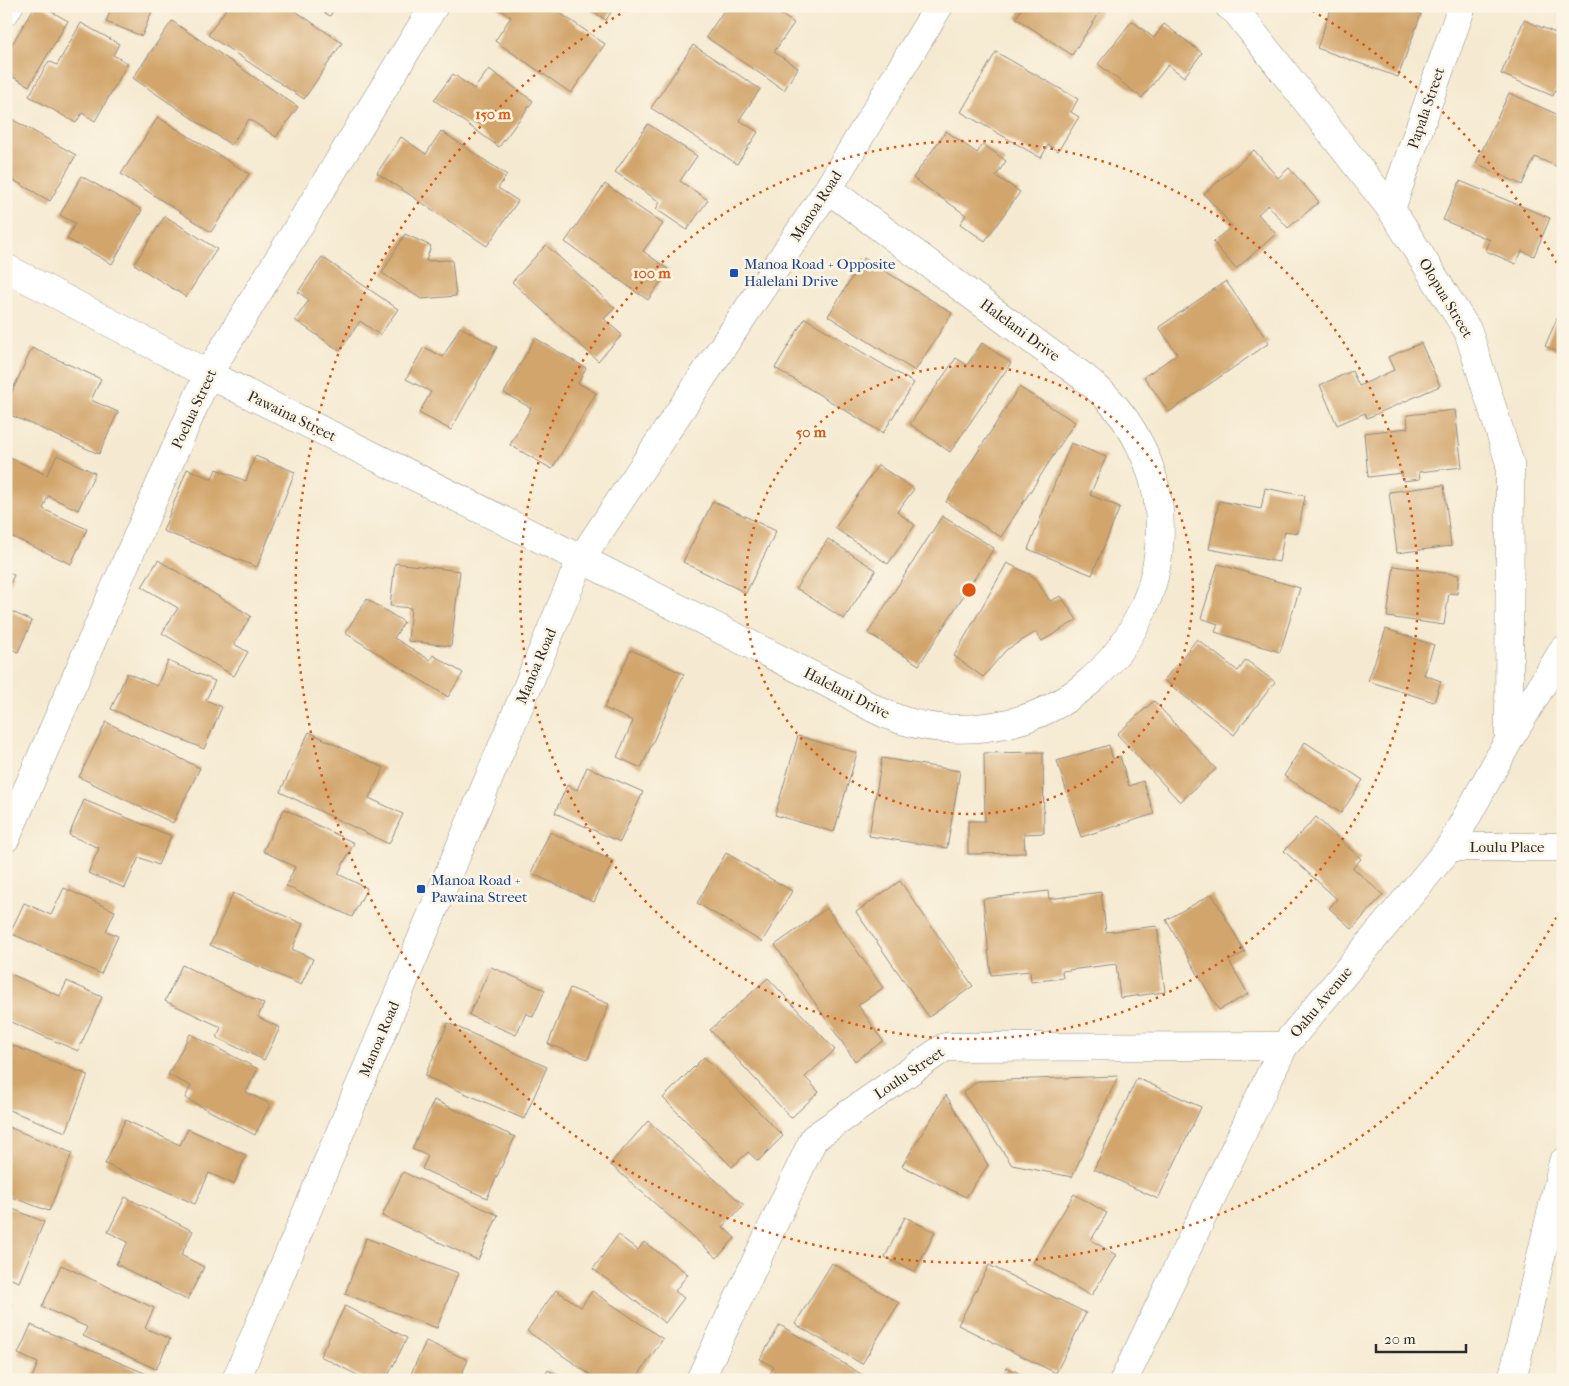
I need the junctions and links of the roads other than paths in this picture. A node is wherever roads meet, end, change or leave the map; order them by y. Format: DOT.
graph roads {
  1 [pos="9,6"];
  2 [pos="434,6"];
  3 [pos="939,6"];
  4 [pos="1229,6"];
  5 [pos="1462,6"];
  6 [pos="6,11"];
  7 [pos="828,189"];
  8 [pos="1391,209"];
  9 [pos="6,268"];
  10 [pos="208,374"];
  11 [pos="581,559"];
  12 [pos="1563,650"];
  13 [pos="1509,740"];
  14 [pos="6,838"];
  15 [pos="1450,847"];
  16 [pos="1563,847"];
  17 [pos="1284,1046"];
  18 [pos="1563,1162"];
  19 [pos="236,1380"];
  20 [pos="700,1380"];
  21 [pos="1124,1380"];
  22 [pos="1512,1380"];
  1 -- 6 [label="street"];
  2 -- 10 [label="street, Poelua Street"];
  3 -- 7 [label="street, Manoa Road"];
  4 -- 8 [label="street, Olopua Street"];
  5 -- 8 [label="street, Papala Street"];
  7 -- 11 [label="street, Manoa Road"];
  7 -- 11 [label="street, Halelani Drive"];
  8 -- 13 [label="street, Olopua Street"];
  9 -- 10 [label="street, Pawaina Street"];
  10 -- 11 [label="street, Pawaina Street"];
  10 -- 14 [label="street, Poelua Street"];
  11 -- 19 [label="street, Manoa Road"];
  12 -- 13 [label="street, Oahu Avenue"];
  13 -- 15 [label="street, Oahu Avenue"];
  15 -- 16 [label="street, Loulu Place"];
  15 -- 17 [label="street, Oahu Avenue"];
  17 -- 20 [label="street, Loulu Street"];
  17 -- 21 [label="street, Oahu Avenue"];
  18 -- 22 [label="street"];
}
